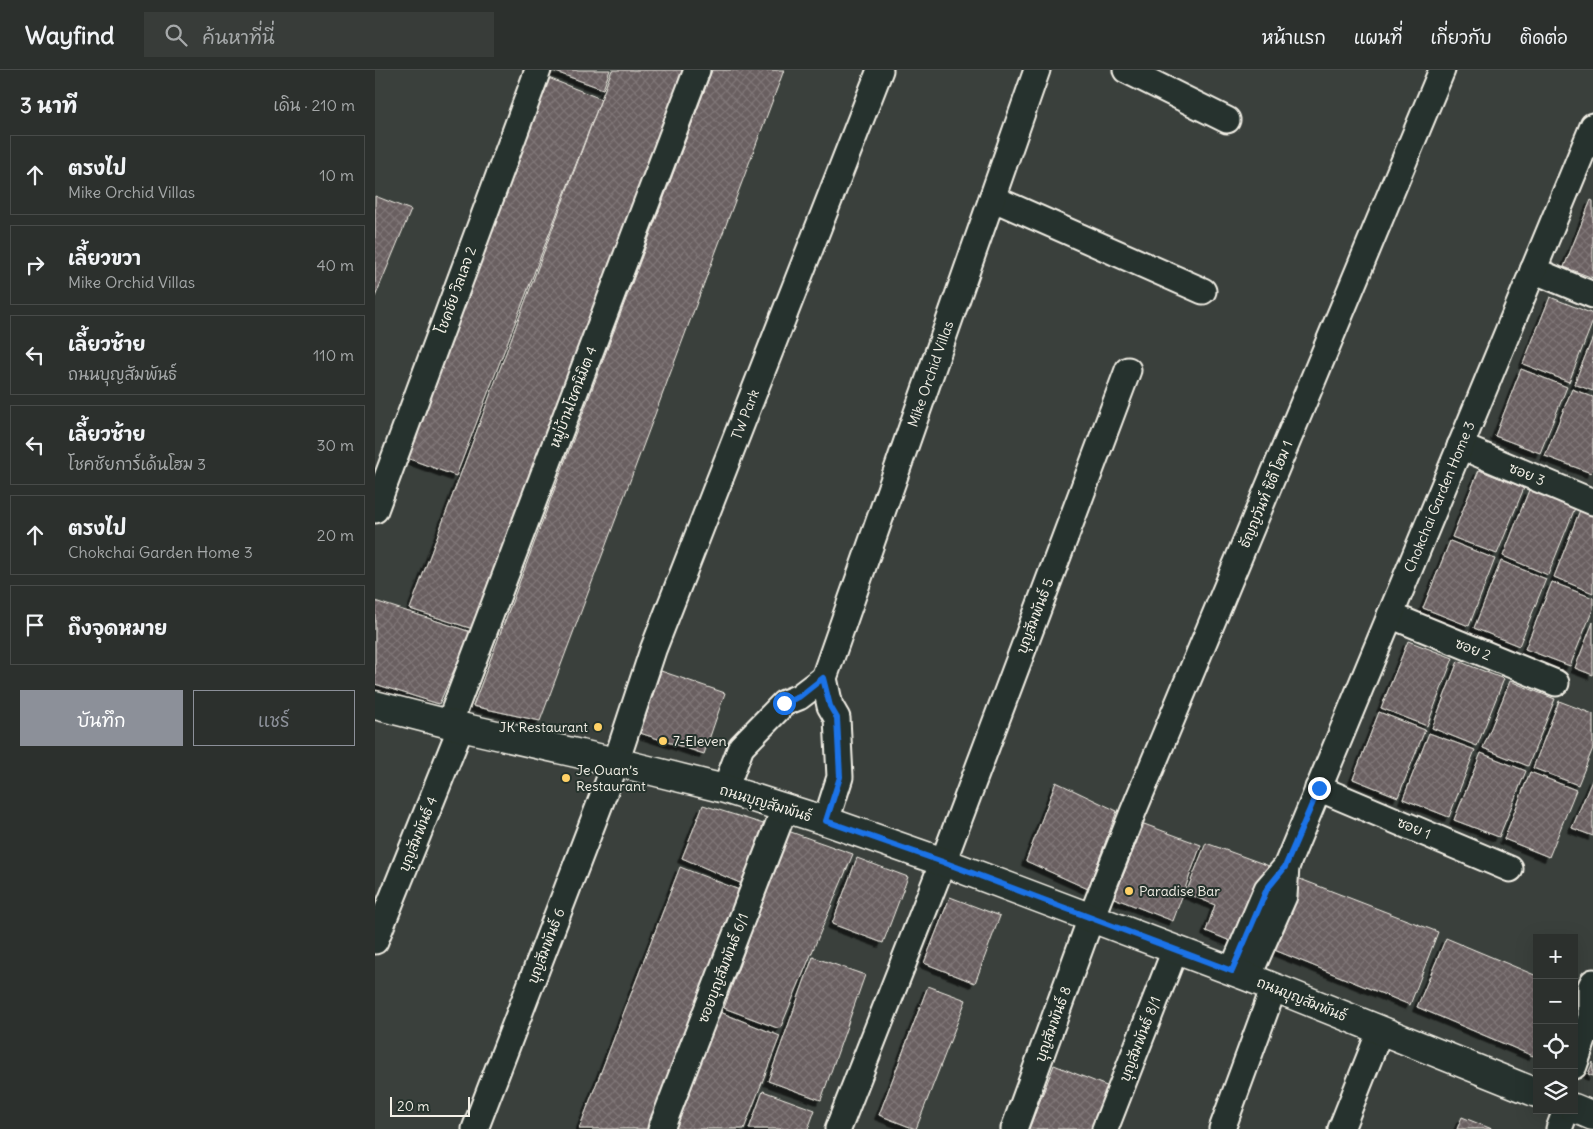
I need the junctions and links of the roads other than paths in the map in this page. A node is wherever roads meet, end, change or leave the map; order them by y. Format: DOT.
graph roads {
  1 [pos="538,70"];
  2 [pos="697,70"];
  3 [pos="880,70"];
  4 [pos="1037,70"];
  5 [pos="1126,70"];
  6 [pos="1442,70"];
  7 [pos="1227,120"];
  8 [pos="1593,126"];
  9 [pos="992,198"];
  10 [pos="1533,270"];
  11 [pos="1203,291"];
  12 [pos="1593,295"];
  13 [pos="1128,370"];
  14 [pos="1460,446"];
  15 [pos="1593,502"];
  16 [pos="375,510"];
  17 [pos="1390,615"];
  18 [pos="823,678"];
  19 [pos="1555,683"];
  20 [pos="375,705"];
  21 [pos="455,726"];
  22 [pos="616,762"];
  23 [pos="1319,788"];
  24 [pos="725,789"];
  25 [pos="785,807"];
  26 [pos="826,821"];
  27 [pos="943,862"];
  28 [pos="1510,869"];
  29 [pos="1091,918"];
  30 [pos="375,941"];
  31 [pos="1175,950"];
  32 [pos="1240,974"];
  33 [pos="1274,987"];
  34 [pos="1586,989"];
  35 [pos="1381,1030"];
  36 [pos="1578,1054"];
  37 [pos="1533,1089"];
  38 [pos="1578,1110"];
  39 [pos="1565,1114"];
  40 [pos="1593,1116"];
  41 [pos="475,1129"];
  42 [pos="661,1129"];
  43 [pos="838,1129"];
  44 [pos="1014,1129"];
  45 [pos="1105,1129"];
  46 [pos="1222,1129"];
  47 [pos="1341,1129"];
  48 [pos="1559,1129"];
  1 -- 16 [label="street, โชคชัย วิลเลจ 2"];
  2 -- 21 [label="street, หมู่บ้านโชคนิมิต 4"];
  3 -- 22 [label="street, TW Park"];
  4 -- 9 [label="street, Mike Orchid Villas"];
  5 -- 7 [label="street"];
  6 -- 29 [label="street, ธัญญวันท์ ซิตี โฮม 1"];
  8 -- 10 [label="street, Chokchai Garden Home 3"];
  9 -- 11 [label="street"];
  9 -- 18 [label="street, Mike Orchid Villas"];
  10 -- 12 [label="street"];
  10 -- 14 [label="street, Chokchai Garden Home 3"];
  13 -- 27 [label="street, บุญสัมพันธ์ 5"];
  14 -- 15 [label="street, ซอย 3"];
  14 -- 17 [label="street, Chokchai Garden Home 3"];
  17 -- 19 [label="street, ซอย 2"];
  17 -- 23 [label="street, Chokchai Garden Home 3"];
  18 -- 24 [label="street"];
  18 -- 26 [label="street"];
  20 -- 21 [label="street, ถนนบุญสัมพันธ์"];
  21 -- 22 [label="street, ถนนบุญสัมพันธ์"];
  21 -- 30 [label="street, บุญสัมพันธ์ 4"];
  22 -- 24 [label="street, ถนนบุญสัมพันธ์"];
  22 -- 41 [label="street, บุญสัมพันธ์ 6"];
  23 -- 28 [label="street, ซอย 1"];
  23 -- 32 [label="street, Chokchai Garden Home 3"];
  24 -- 25 [label="street, ถนนบุญสัมพันธ์"];
  25 -- 26 [label="street, ถนนบุญสัมพันธ์"];
  25 -- 42 [label="street, ซอยบุญสัมพันธ์ 6/1"];
  26 -- 27 [label="street, ถนนบุญสัมพันธ์"];
  27 -- 29 [label="street, ถนนบุญสัมพันธ์"];
  27 -- 43 [label="street, บุญสัมพันธ์ 5"];
  29 -- 31 [label="street, ถนนบุญสัมพันธ์"];
  29 -- 44 [label="street, บุญสัมพันธ์ 8"];
  31 -- 32 [label="street, ถนนบุญสัมพันธ์"];
  31 -- 45 [label="street, บุญสัมพันธ์ 8/1"];
  32 -- 33 [label="street, ถนนบุญสัมพันธ์"];
  33 -- 35 [label="street, ถนนบุญสัมพันธ์"];
  33 -- 46 [label="street"];
  34 -- 36 [label="street"];
  35 -- 37 [label="street, ถนนบุญสัมพันธ์"];
  35 -- 47 [label="street"];
  38 -- 40 [label="street"];
  39 -- 48 [label="street"];
}
